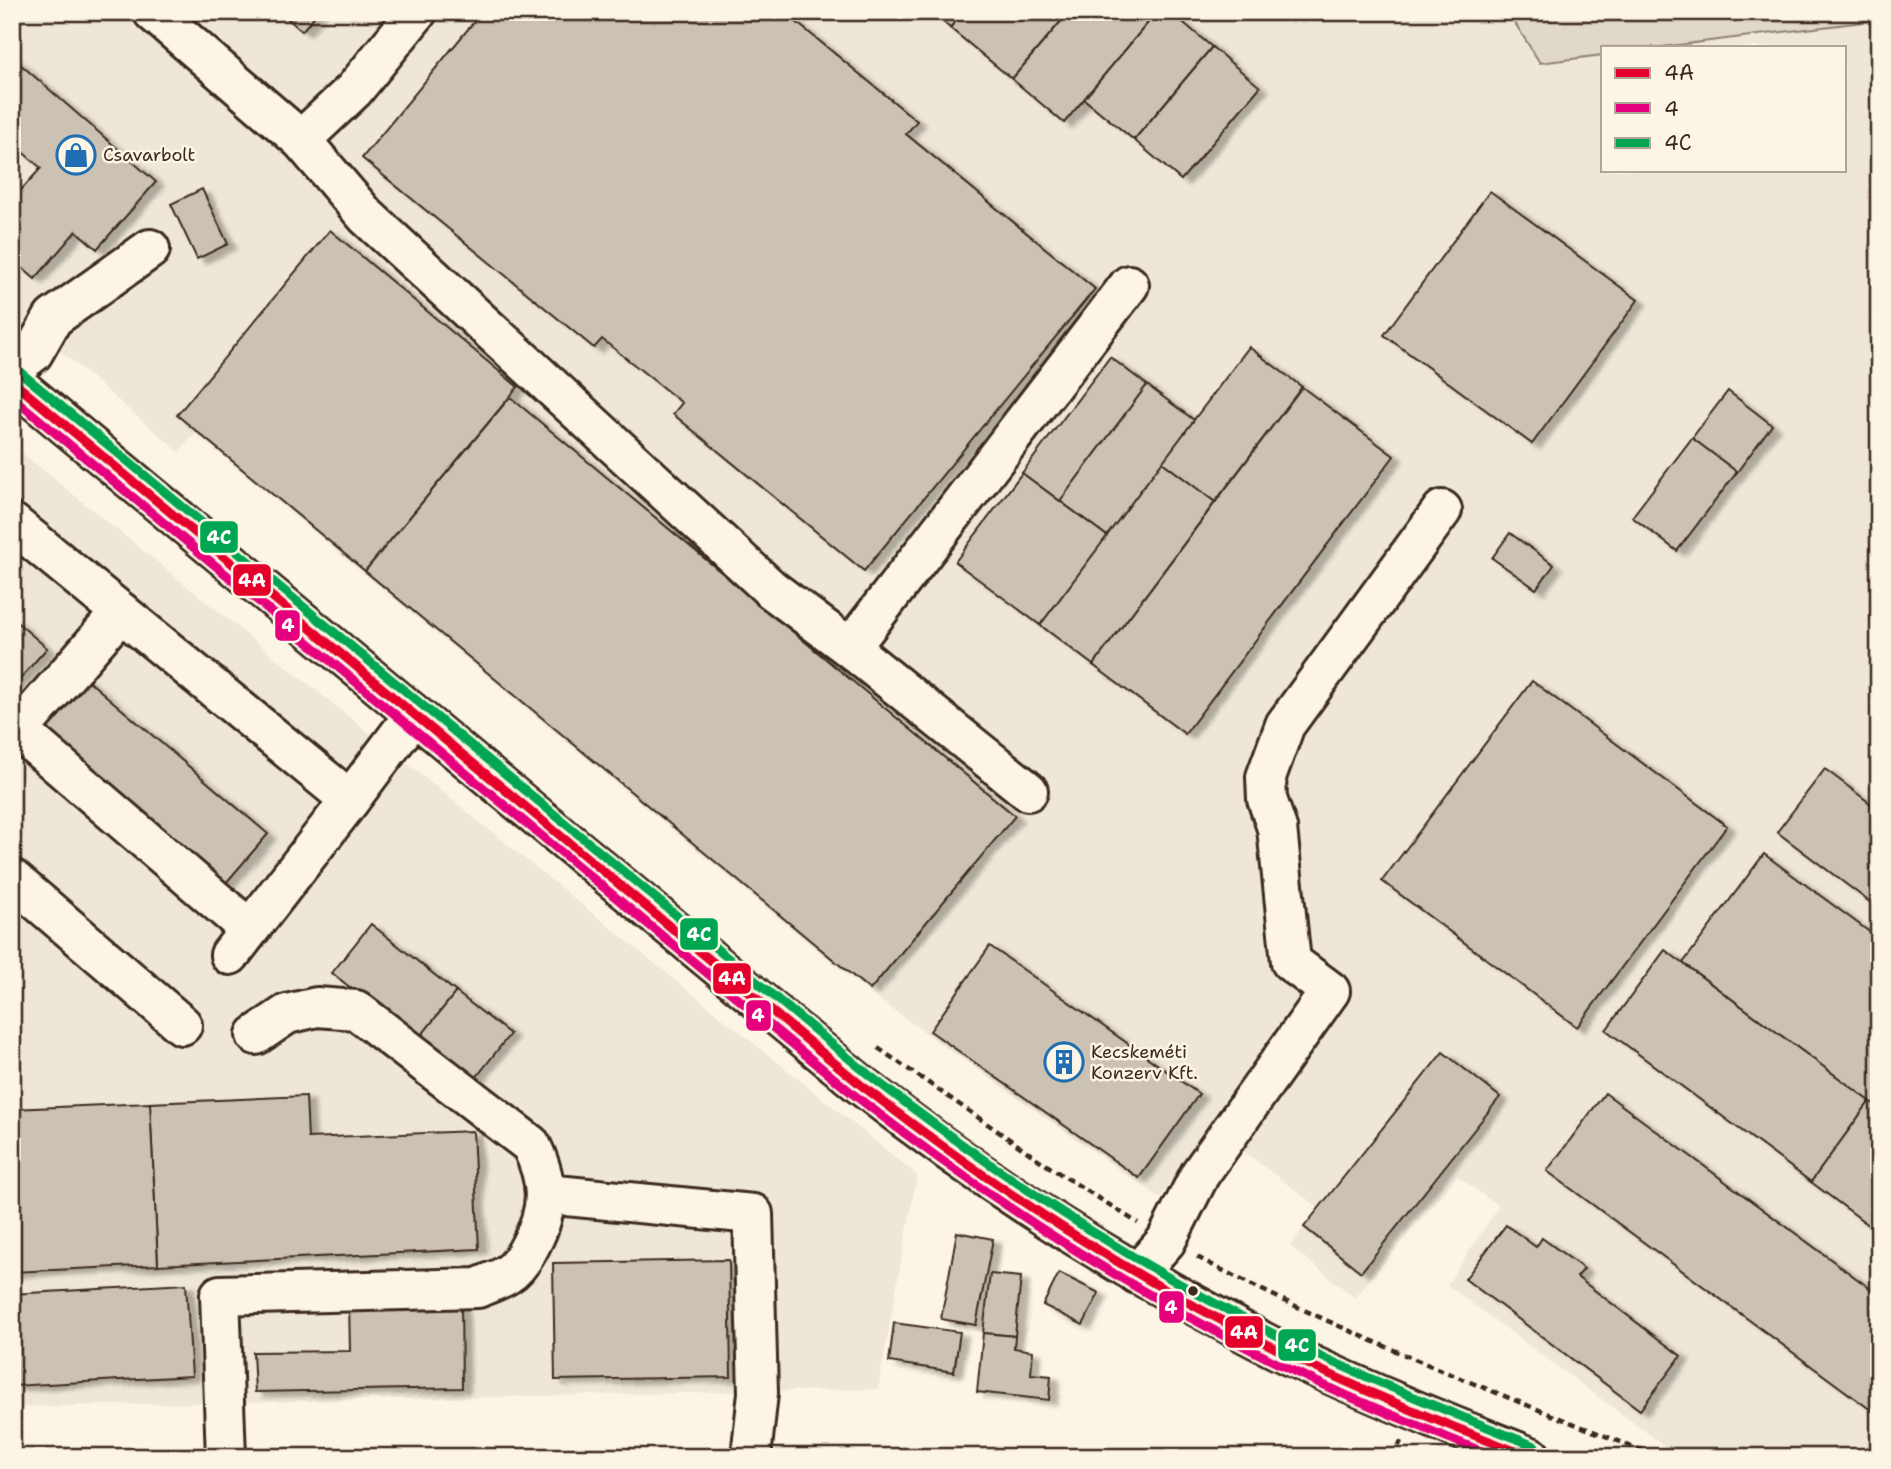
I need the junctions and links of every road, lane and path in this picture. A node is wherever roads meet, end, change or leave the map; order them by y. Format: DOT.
graph roads {
  1 [pos="153,12"];
  2 [pos="416,12"];
  3 [pos="301,140"];
  4 [pos="150,249"];
  5 [pos="1129,285"];
  6 [pos="12,369"];
  7 [pos="12,381"];
  8 [pos="1442,510"];
  9 [pos="12,523"];
  10 [pos="121,612"];
  11 [pos="850,648"];
  12 [pos="414,715"];
  13 [pos="15,735"];
  14 [pos="1028,791"];
  15 [pos="350,800"];
  16 [pos="12,879"];
  17 [pos="182,1025"];
  18 [pos="256,1035"];
  19 [pos="869,1043"];
  20 [pos="546,1194"];
  21 [pos="1166,1241"];
  22 [pos="1137,1275"];
  23 [pos="226,1457"];
  24 [pos="751,1457"];
  25 [pos="1531,1457"];
  26 [pos="1659,1457"];
  1 -- 3 [label="street"];
  2 -- 3 [label="street"];
  3 -- 11 [label="street"];
  4 -- 6 [label="street"];
  5 -- 11 [label="street"];
  7 -- 12 [label="street"];
  8 -- 21 [label="street"];
  9 -- 10 [label="street"];
  10 -- 13 [label="street"];
  10 -- 15 [label="street"];
  11 -- 14 [label="street"];
  12 -- 15 [label="street"];
  12 -- 22 [label="street"];
  13 -- 15 [label="street"];
  16 -- 17 [label="street"];
  18 -- 20 [label="street"];
  19 -- 21 [label="path"];
  20 -- 23 [label="street"];
  20 -- 24 [label="street"];
  21 -- 22 [label="street"];
  21 -- 26 [label="path"];
  22 -- 25 [label="street"];
}
